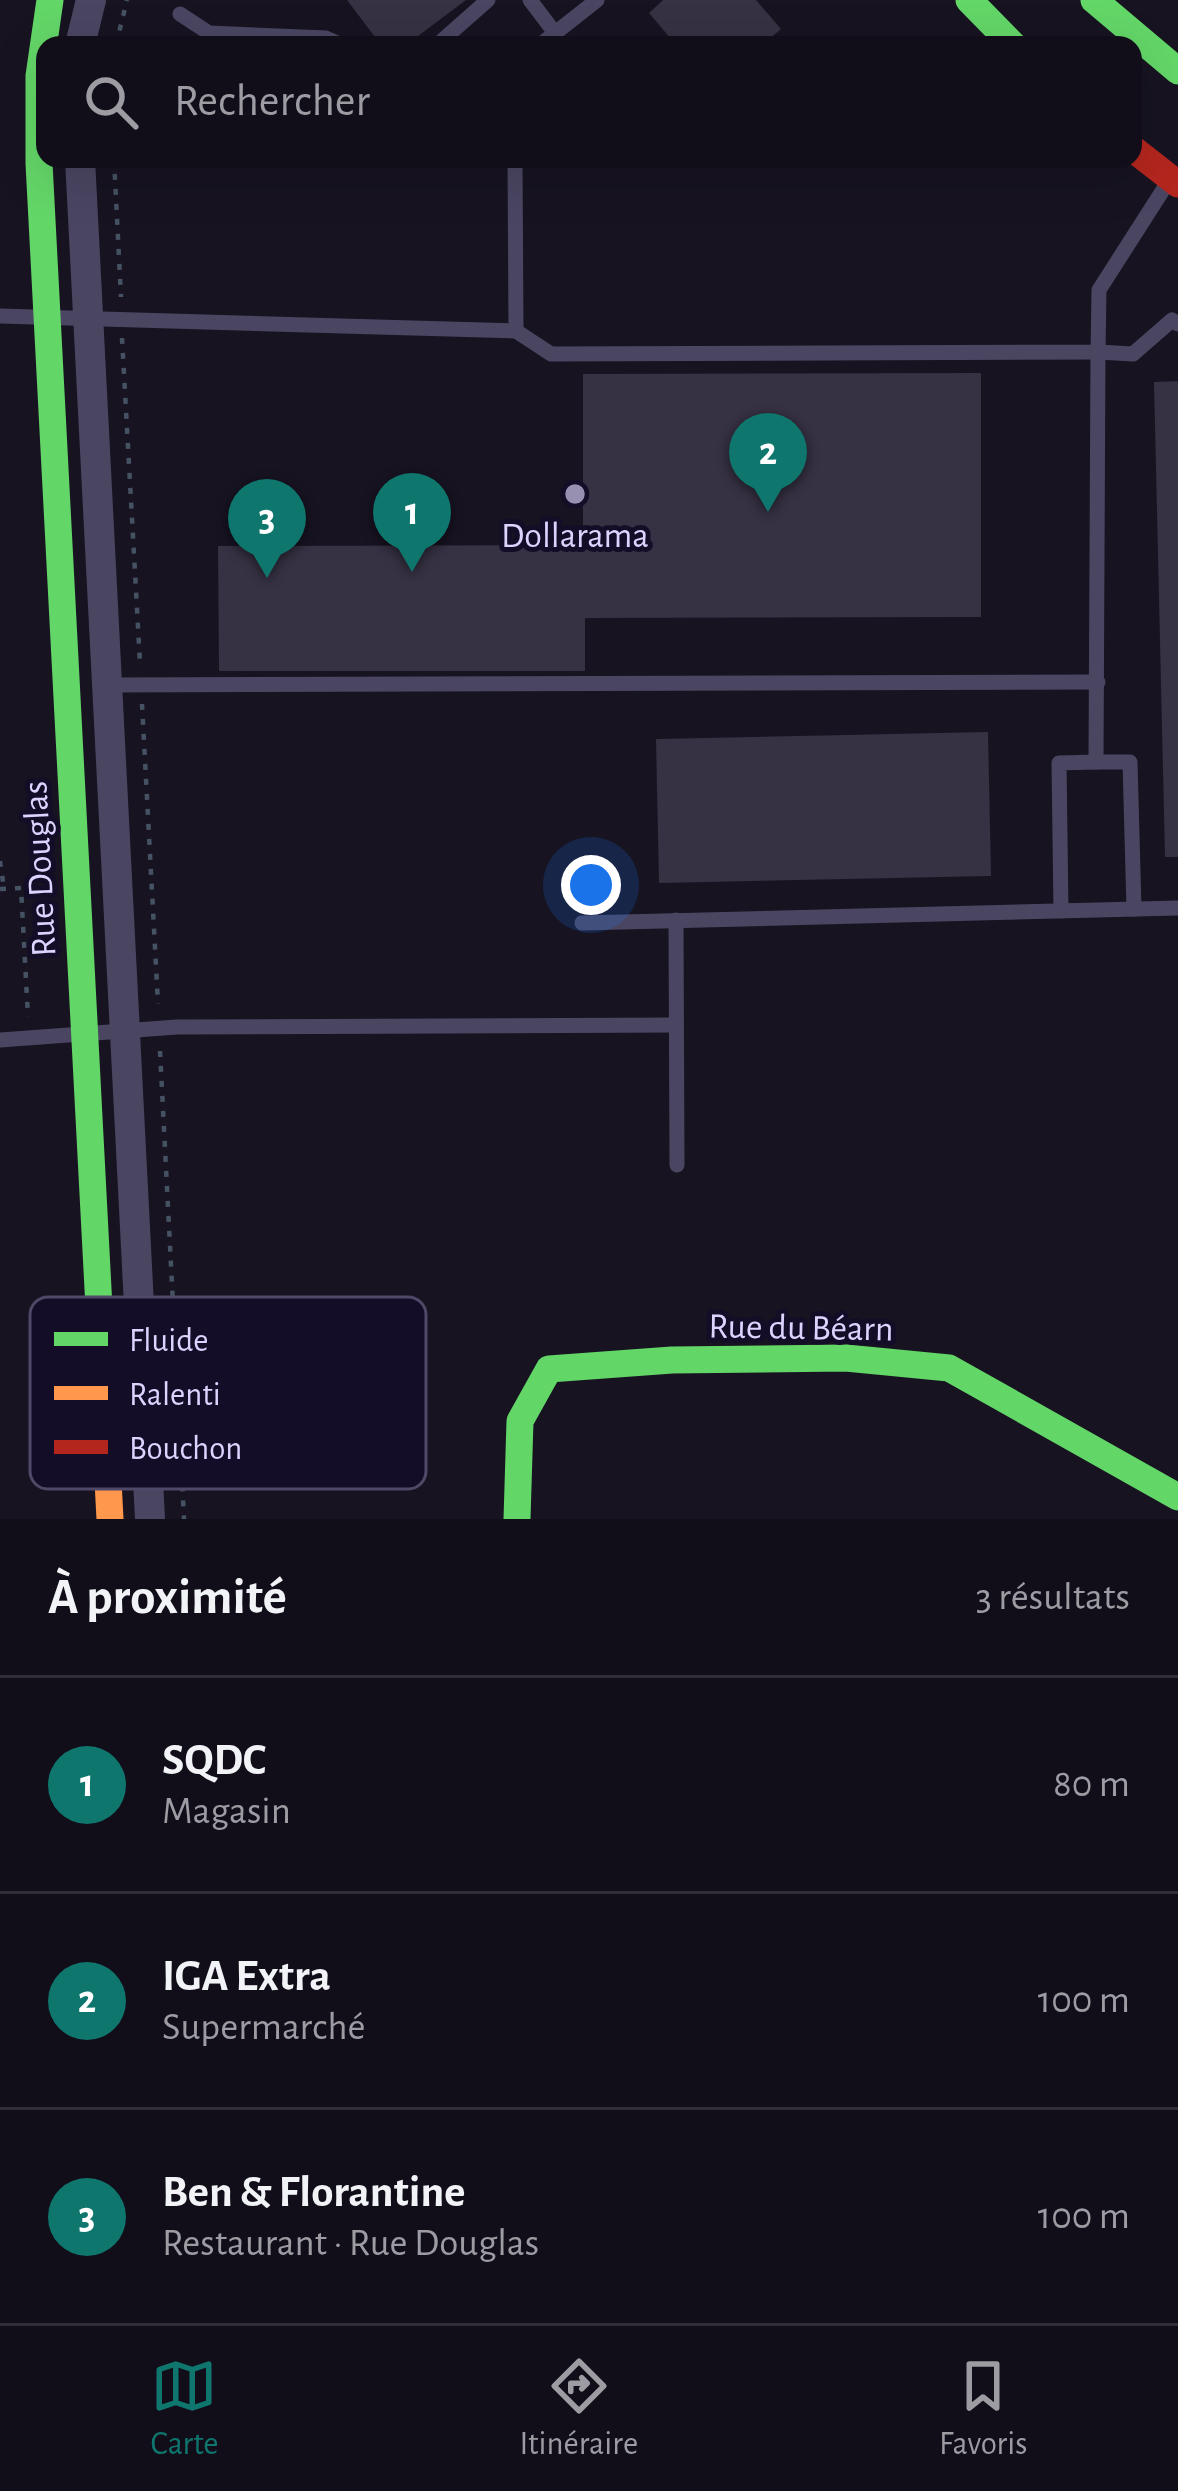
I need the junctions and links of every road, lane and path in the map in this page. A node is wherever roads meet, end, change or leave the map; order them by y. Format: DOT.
graph roads {
  1 [pos="50,0"];
  2 [pos="91,0"];
  3 [pos="127,0"];
  4 [pos="488,0"];
  5 [pos="530,0"];
  6 [pos="597,0"];
  7 [pos="969,0"];
  8 [pos="1094,0"];
  9 [pos="180,14"];
  10 [pos="555,33"];
  11 [pos="46,36"];
  12 [pos="82,36"];
  13 [pos="118,36"];
  14 [pos="279,36"];
  15 [pos="447,36"];
  16 [pos="551,36"];
  17 [pos="1004,36"];
  18 [pos="1137,36"];
  19 [pos="1142,41"];
  20 [pos="1178,71"];
  21 [pos="1142,156"];
  22 [pos="41,168"];
  23 [pos="81,168"];
  24 [pos="114,168"];
  25 [pos="515,168"];
  26 [pos="1174,181"];
  27 [pos="120,282"];
  28 [pos="0,316"];
  29 [pos="47,317"];
  30 [pos="89,320"];
  31 [pos="1178,323"];
  32 [pos="516,332"];
  33 [pos="123,347"];
  34 [pos="1098,352"];
  35 [pos="139,630"];
  36 [pos="1098,682"];
  37 [pos="107,685"];
  38 [pos="142,710"];
  39 [pos="1096,762"];
  40 [pos="0,861"];
  41 [pos="2,889"];
  42 [pos="1178,908"];
  43 [pos="1134,909"];
  44 [pos="1061,911"];
  45 [pos="676,920"];
  46 [pos="582,923"];
  47 [pos="156,982"];
  48 [pos="28,1017"];
  49 [pos="676,1024"];
  50 [pos="126,1030"];
  51 [pos="86,1034"];
  52 [pos="0,1040"];
  53 [pos="160,1052"];
  54 [pos="677,1165"];
  55 [pos="99,1297"];
  56 [pos="139,1297"];
  57 [pos="173,1297"];
  58 [pos="109,1489"];
  59 [pos="149,1489"];
  60 [pos="182,1489"];
  61 [pos="1178,1497"];
  62 [pos="110,1519"];
  63 [pos="150,1519"];
  64 [pos="184,1519"];
  65 [pos="517,1519"];
  1 -- 11 [label="street, Rue Douglas"];
  2 -- 12 [label="street"];
  3 -- 13 [label="path"];
  4 -- 15 [label="lane"];
  5 -- 10 [label="lane"];
  6 -- 10 [label="lane"];
  7 -- 17 [label="street"];
  8 -- 18 [label="street"];
  9 -- 14 [label="lane"];
  10 -- 16 [label="lane"];
  19 -- 20 [label="street"];
  21 -- 26 [label="street"];
  22 -- 29 [label="street, Rue Douglas"];
  23 -- 30 [label="street"];
  24 -- 27 [label="path"];
  25 -- 32 [label="lane"];
  26 -- 34 [label="lane"];
  28 -- 29 [label="lane"];
  29 -- 30 [label="lane"];
  29 -- 51 [label="street, Rue Douglas"];
  30 -- 32 [label="lane"];
  30 -- 37 [label="street"];
  31 -- 34 [label="lane"];
  32 -- 34 [label="lane"];
  33 -- 35 [label="path"];
  34 -- 36 [label="lane"];
  36 -- 37 [label="lane"];
  36 -- 39 [label="lane"];
  37 -- 50 [label="street"];
  38 -- 47 [label="path"];
  39 -- 43 [label="lane"];
  39 -- 44 [label="lane"];
  40 -- 41 [label="path"];
  41 -- 48 [label="path"];
  42 -- 43 [label="lane"];
  43 -- 44 [label="lane"];
  44 -- 45 [label="lane"];
  45 -- 46 [label="lane"];
  45 -- 49 [label="lane"];
  49 -- 50 [label="lane"];
  49 -- 54 [label="lane"];
  50 -- 51 [label="lane"];
  50 -- 56 [label="street"];
  51 -- 52 [label="lane"];
  51 -- 55 [label="street, Rue Douglas"];
  53 -- 57 [label="path"];
  58 -- 62 [label="street, Rue Douglas"];
  59 -- 63 [label="street"];
  60 -- 64 [label="path"];
  61 -- 65 [label="street, Rue du Béarn"];
}
